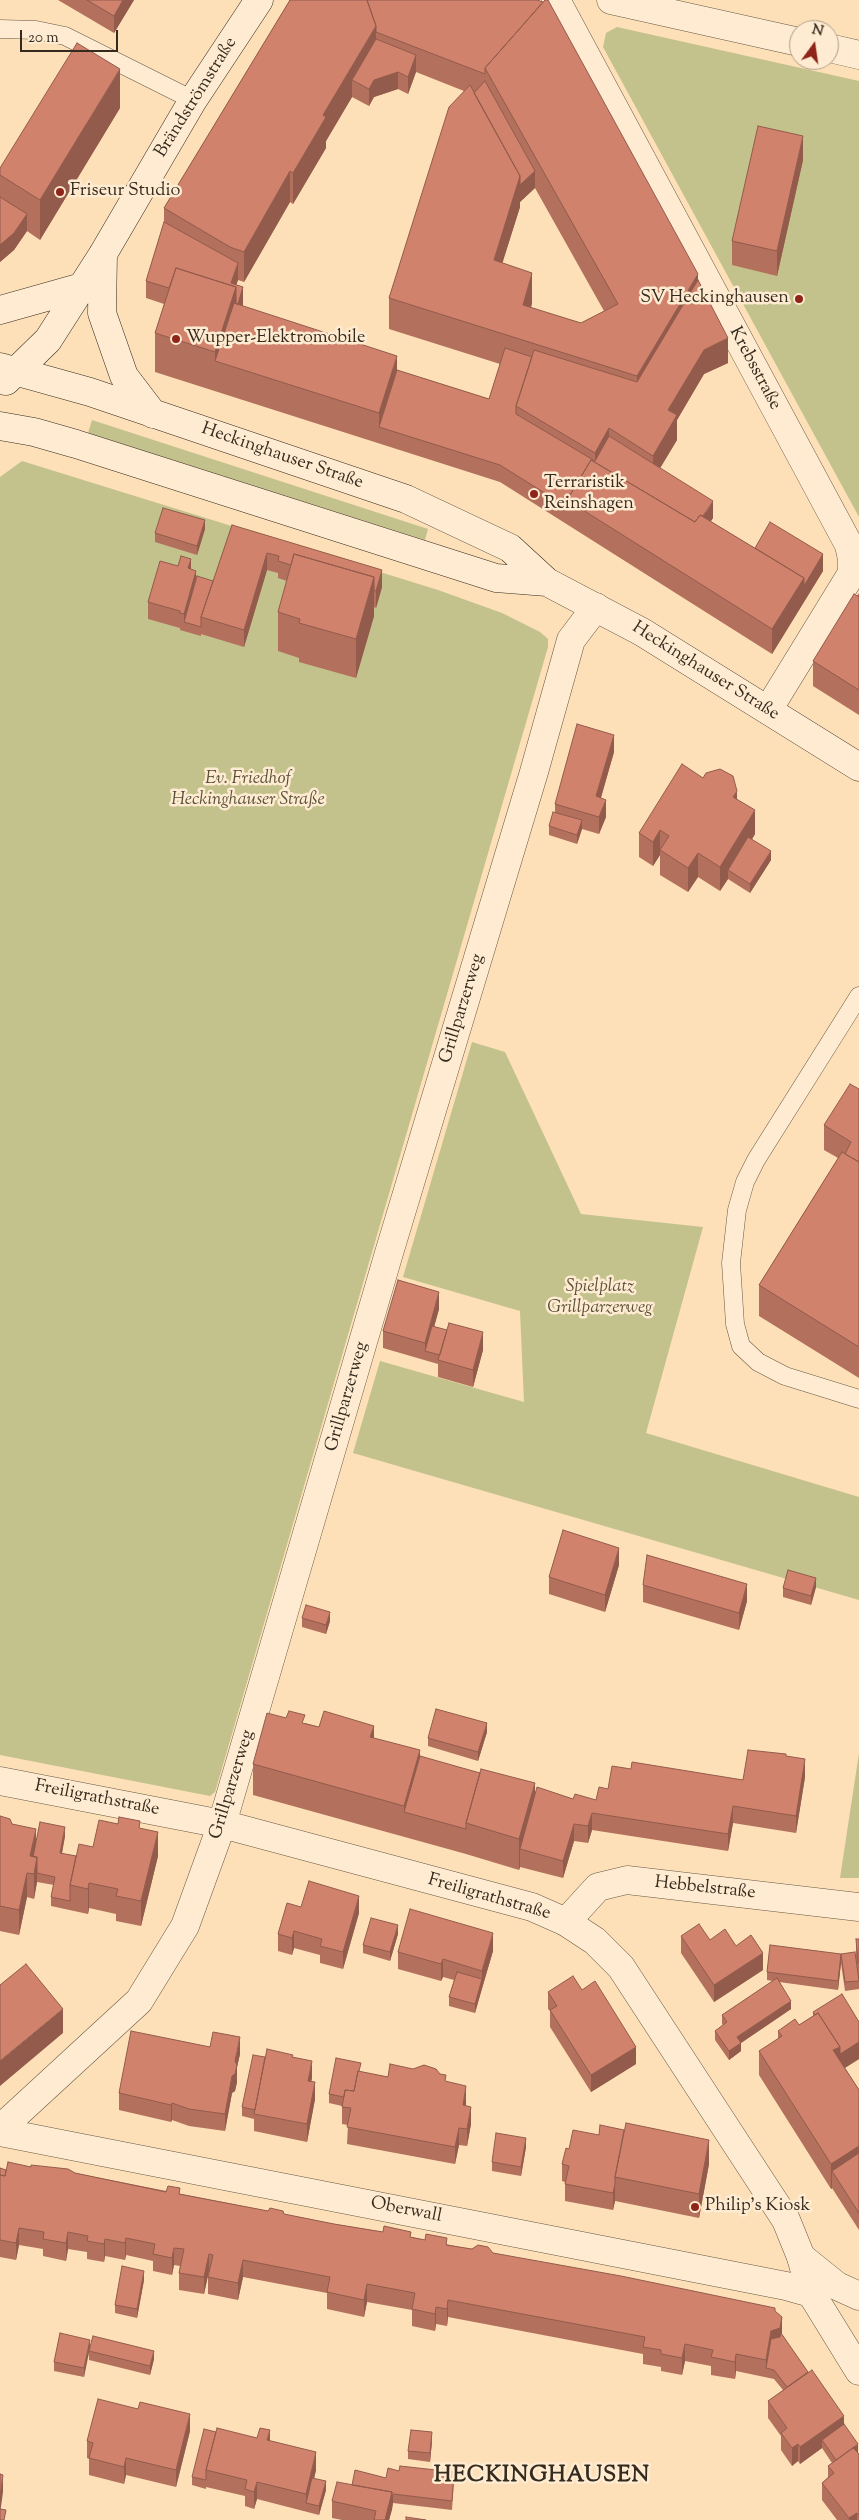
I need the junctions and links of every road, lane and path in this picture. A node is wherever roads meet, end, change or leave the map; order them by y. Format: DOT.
graph roads {
  1 [pos="259,0"];
  2 [pos="556,0"];
  3 [pos="611,0"];
  4 [pos="0,29"];
  5 [pos="789,40"];
  6 [pos="839,50"];
  7 [pos="859,55"];
  8 [pos="193,100"];
  9 [pos="103,254"];
  10 [pos="82,287"];
  11 [pos="0,310"];
  12 [pos="6,375"];
  13 [pos="153,414"];
  14 [pos="0,426"];
  15 [pos="547,582"];
  16 [pos="596,607"];
  17 [pos="768,710"];
  18 [pos="859,767"];
  19 [pos="859,996"];
  20 [pos="859,1399"];
  21 [pos="0,1780"];
  22 [pos="222,1824"];
  23 [pos="859,1907"];
  24 [pos="566,1922"];
  25 [pos="0,2128"];
  26 [pos="0,2132"];
  27 [pos="801,2256"];
  28 [pos="810,2293"];
  29 [pos="859,2296"];
  30 [pos="859,2371"];
  1 -- 8 [label="street, Brändströmstraße"];
  2 -- 17 [label="street, Krebsstraße"];
  3 -- 5 [label="street"];
  4 -- 8 [label="lane"];
  6 -- 7 [label="street"];
  8 -- 9 [label="street, Brändströmstraße"];
  9 -- 10 [label="street, Brändströmstraße"];
  9 -- 13 [label="street"];
  10 -- 11 [label="street"];
  10 -- 12 [label="street, Brändströmstraße"];
  12 -- 13 [label="street, Heckinghauser Straße"];
  13 -- 15 [label="street, Heckinghauser Straße"];
  14 -- 15 [label="street, Heckinghauser Straße"];
  15 -- 16 [label="street, Heckinghauser Straße"];
  16 -- 17 [label="street, Heckinghauser Straße"];
  16 -- 22 [label="street, Grillparzerweg"];
  17 -- 18 [label="street, Heckinghauser Straße"];
  19 -- 20 [label="lane"];
  21 -- 22 [label="street, Freiligrathstraße"];
  22 -- 24 [label="street, Freiligrathstraße"];
  22 -- 25 [label="street, Grillparzerweg"];
  23 -- 24 [label="street, Hebbelstraße"];
  24 -- 27 [label="street, Freiligrathstraße"];
  26 -- 28 [label="street, Oberwall"];
  27 -- 28 [label="street, Freiligrathstraße"];
  27 -- 29 [label="street"];
  28 -- 30 [label="street, Freiligrathstraße"];
}
